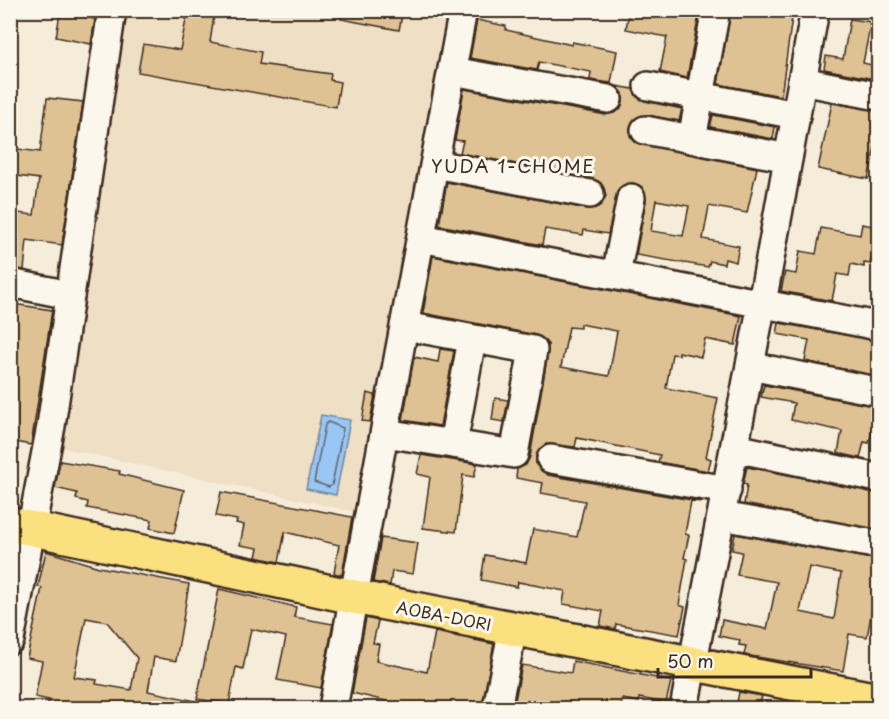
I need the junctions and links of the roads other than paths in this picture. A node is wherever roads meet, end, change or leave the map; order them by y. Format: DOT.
graph roads {
  1 [pos="112,10"];
  2 [pos="463,10"];
  3 [pos="716,10"];
  4 [pos="815,10"];
  5 [pos="452,71"];
  6 [pos="802,81"];
  7 [pos="648,86"];
  8 [pos="700,96"];
  9 [pos="879,96"];
  10 [pos="608,99"];
  11 [pos="796,115"];
  12 [pos="645,130"];
  13 [pos="692,139"];
  14 [pos="788,158"];
  15 [pos="435,164"];
  16 [pos="590,194"];
  17 [pos="631,198"];
  18 [pos="421,238"];
  19 [pos="616,275"];
  20 [pos="10,284"];
  21 [pos="70,295"];
  22 [pos="762,303"];
  23 [pos="405,326"];
  24 [pos="879,326"];
  25 [pos="472,339"];
  26 [pos="750,366"];
  27 [pos="871,390"];
  28 [pos="385,433"];
  29 [pos="453,444"];
  30 [pos="735,448"];
  31 [pos="551,459"];
  32 [pos="879,478"];
  33 [pos="725,503"];
  34 [pos="21,526"];
  35 [pos="869,543"];
  36 [pos="354,597"];
  37 [pos="513,628"];
  38 [pos="10,640"];
  39 [pos="692,663"];
  40 [pos="863,701"];
  41 [pos="333,708"];
  42 [pos="497,708"];
  43 [pos="684,708"];
  1 -- 21 [label="street"];
  2 -- 5 [label="street"];
  3 -- 8 [label="street"];
  4 -- 6 [label="street"];
  5 -- 10 [label="street"];
  5 -- 15 [label="street"];
  6 -- 9 [label="street"];
  6 -- 11 [label="street"];
  7 -- 8 [label="street"];
  8 -- 11 [label="street"];
  8 -- 13 [label="street"];
  11 -- 14 [label="street"];
  12 -- 13 [label="street"];
  13 -- 14 [label="street"];
  14 -- 22 [label="street"];
  15 -- 16 [label="street"];
  15 -- 18 [label="street"];
  17 -- 19 [label="street"];
  18 -- 19 [label="street"];
  18 -- 23 [label="street"];
  19 -- 22 [label="street"];
  20 -- 21 [label="street"];
  21 -- 34 [label="street"];
  22 -- 24 [label="street"];
  22 -- 26 [label="street"];
  23 -- 25 [label="street"];
  23 -- 28 [label="street"];
  25 -- 29 [label="street"];
  25 -- 29 [label="street"];
  26 -- 27 [label="street"];
  26 -- 30 [label="street"];
  28 -- 29 [label="street"];
  28 -- 36 [label="street"];
  30 -- 32 [label="street"];
  30 -- 33 [label="street"];
  31 -- 33 [label="street"];
  33 -- 35 [label="street"];
  33 -- 39 [label="street"];
  34 -- 36 [label="main road, AOBA-DORI"];
  34 -- 38 [label="street"];
  36 -- 37 [label="main road, AOBA-DORI"];
  36 -- 41 [label="street"];
  37 -- 39 [label="main road, AOBA-DORI"];
  37 -- 42 [label="street"];
  39 -- 40 [label="main road, AOBA-DORI"];
  39 -- 43 [label="street"];
}
